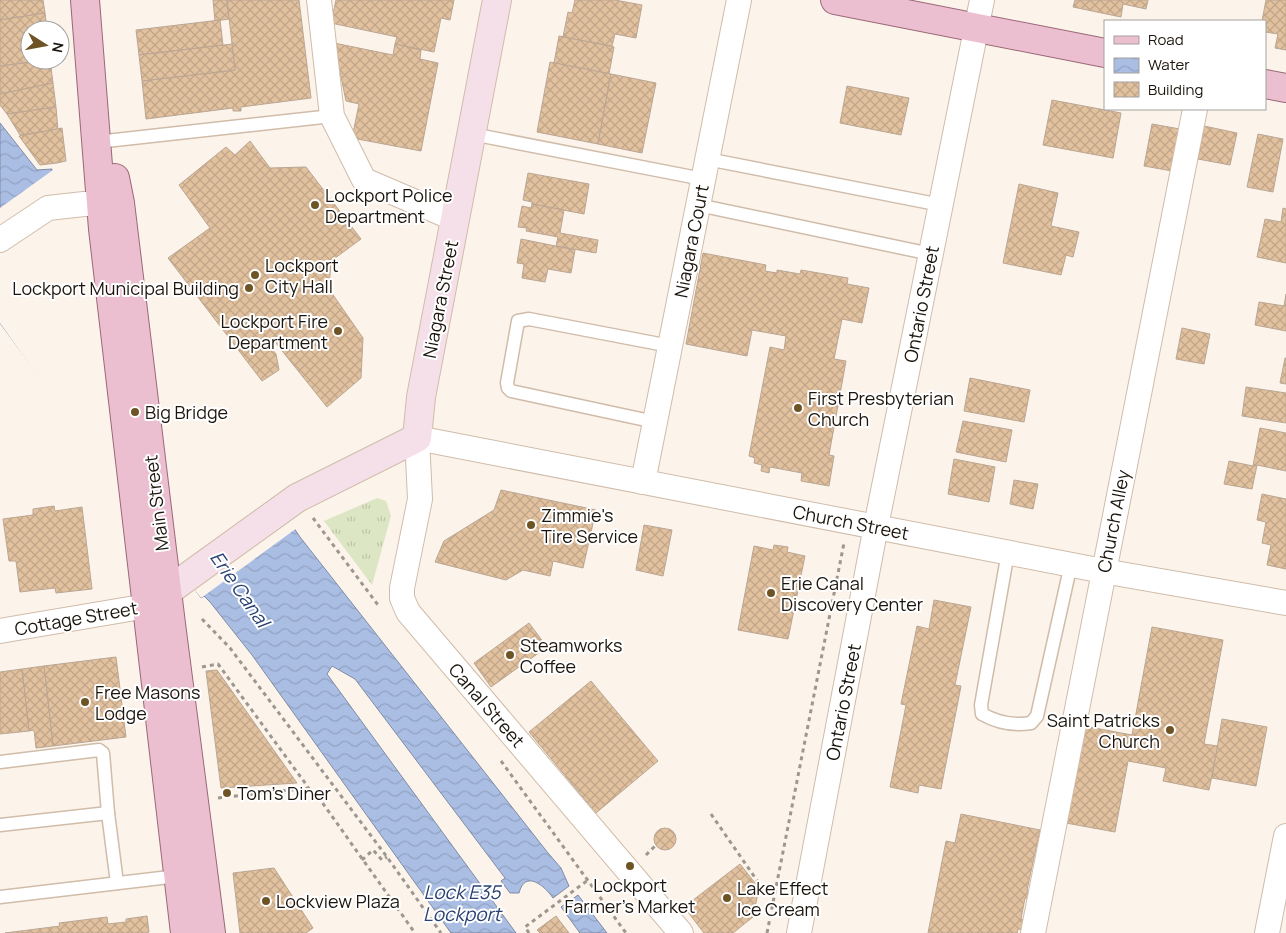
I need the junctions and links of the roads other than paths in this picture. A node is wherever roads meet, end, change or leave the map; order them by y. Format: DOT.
graph roads {
  1 [pos="85,0"];
  2 [pos="319,0"];
  3 [pos="497,0"];
  4 [pos="739,0"];
  5 [pos="835,0"];
  6 [pos="982,0"];
  7 [pos="977,28"];
  8 [pos="1104,53"];
  9 [pos="1266,84"];
  10 [pos="1286,88"];
  11 [pos="1194,110"];
  12 [pos="332,116"];
  13 [pos="472,134"];
  14 [pos="102,141"];
  15 [pos="705,169"];
  16 [pos="941,204"];
  17 [pos="698,205"];
  18 [pos="102,210"];
  19 [pos="455,219"];
  20 [pos="0,240"];
  21 [pos="931,254"];
  22 [pos="670,346"];
  23 [pos="655,422"];
  24 [pos="417,438"];
  25 [pos="643,482"];
  26 [pos="876,526"];
  27 [pos="1008,552"];
  28 [pos="1071,564"];
  29 [pos="1103,571"];
  30 [pos="166,592"];
  31 [pos="1286,603"];
  32 [pos="0,631"];
  33 [pos="0,762"];
  34 [pos="108,813"];
  35 [pos="0,825"];
  36 [pos="1286,836"];
  37 [pos="178,876"];
  38 [pos="117,883"];
  39 [pos="0,897"];
  40 [pos="185,933"];
  41 [pos="211,933"];
  42 [pos="682,933"];
  43 [pos="799,933"];
  44 [pos="1033,933"];
  45 [pos="1267,933"];
  1 -- 14 [label="main road, Main Street"];
  2 -- 12 [label="street"];
  3 -- 13 [label="street, Niagara Street"];
  4 -- 15 [label="street, Niagara Court"];
  5 -- 7 [label="main road"];
  6 -- 7 [label="street, Ontario Street"];
  7 -- 8 [label="main road"];
  7 -- 16 [label="street, Ontario Street"];
  9 -- 10 [label="main road"];
  11 -- 29 [label="street, Church Alley"];
  12 -- 14 [label="lane"];
  12 -- 19 [label="street"];
  13 -- 15 [label="lane"];
  13 -- 19 [label="street, Niagara Street"];
  14 -- 18 [label="main road, Main Street"];
  15 -- 16 [label="lane"];
  15 -- 17 [label="street, Niagara Court"];
  16 -- 21 [label="street, Ontario Street"];
  17 -- 21 [label="lane"];
  17 -- 22 [label="street, Niagara Court"];
  18 -- 20 [label="street"];
  18 -- 30 [label="main road, Main Street"];
  18 -- 30 [label="main road, Main Street"];
  19 -- 24 [label="street, Niagara Street"];
  21 -- 26 [label="street, Ontario Street"];
  22 -- 23 [label="street, Niagara Court"];
  22 -- 23 [label="lane"];
  23 -- 25 [label="street, Niagara Court"];
  24 -- 25 [label="street, Church Street"];
  24 -- 30 [label="street, Cottage Street"];
  24 -- 42 [label="street, Canal Street"];
  25 -- 26 [label="street, Church Street"];
  26 -- 27 [label="street, Church Street"];
  26 -- 43 [label="street, Ontario Street"];
  27 -- 28 [label="street, Church Street"];
  27 -- 28 [label="lane"];
  28 -- 29 [label="street, Church Street"];
  29 -- 31 [label="street, Church Street"];
  29 -- 44 [label="street, Church Alley"];
  30 -- 32 [label="street, Cottage Street"];
  30 -- 37 [label="main road, Main Street"];
  30 -- 41 [label="main road, Main Street"];
  33 -- 34 [label="lane"];
  34 -- 35 [label="lane"];
  34 -- 38 [label="lane"];
  36 -- 45 [label="street"];
  37 -- 38 [label="lane"];
  37 -- 40 [label="main road, Main Street"];
  38 -- 39 [label="lane"];
}
